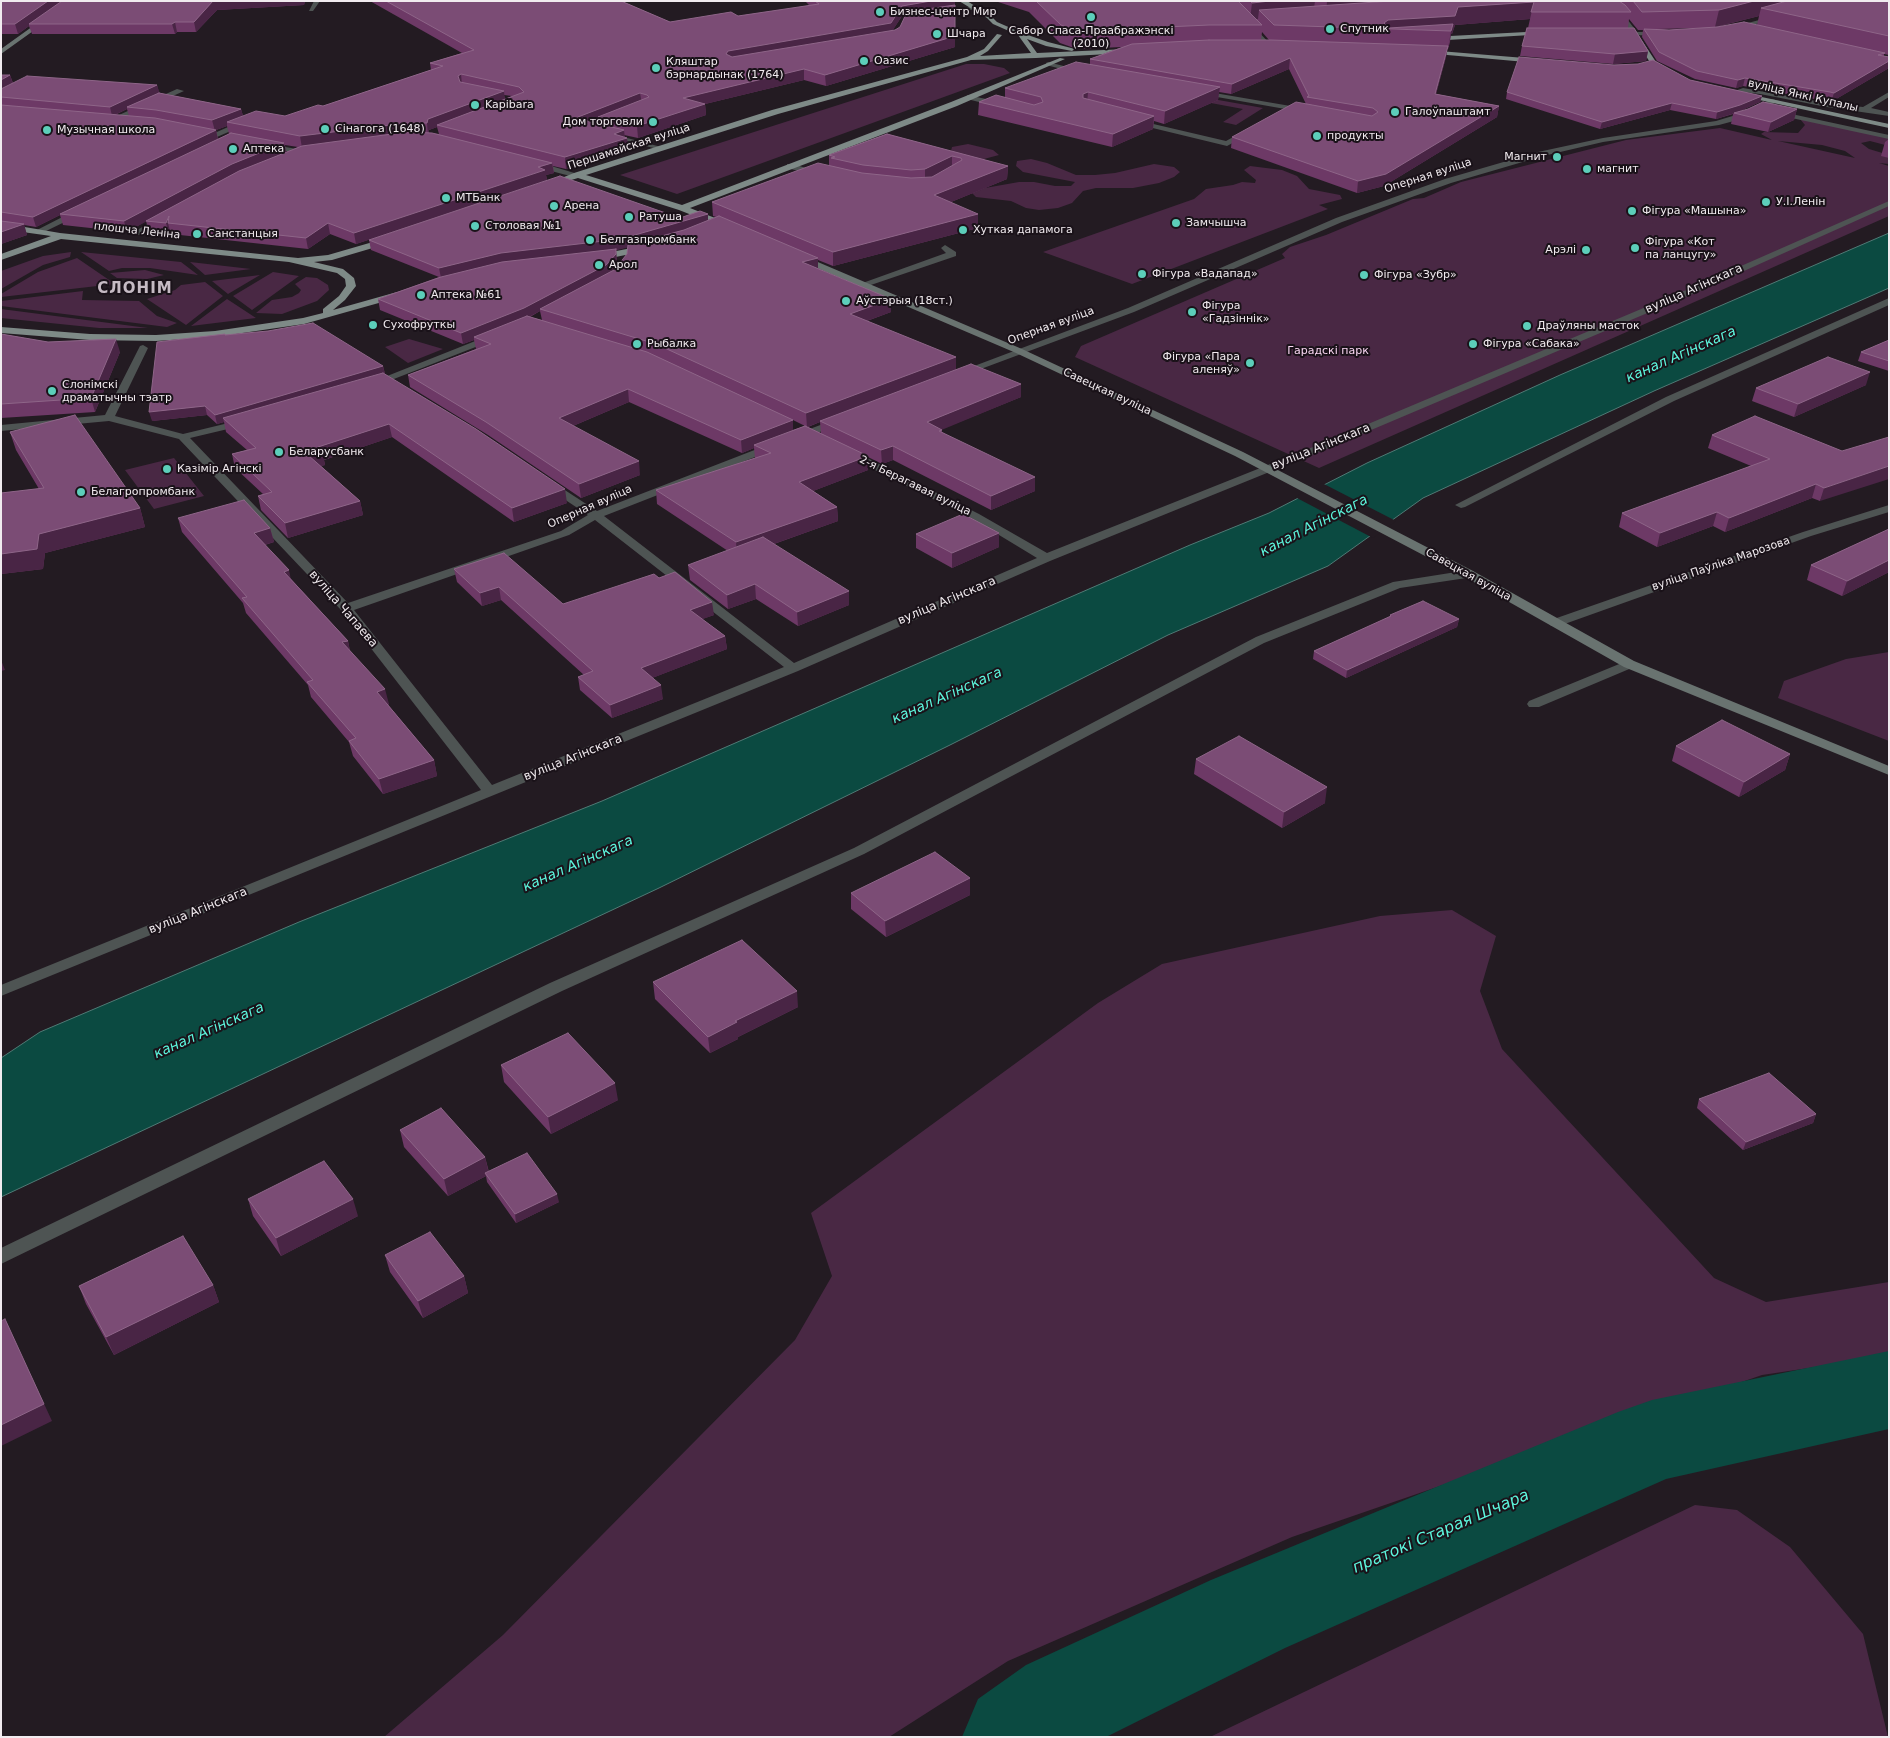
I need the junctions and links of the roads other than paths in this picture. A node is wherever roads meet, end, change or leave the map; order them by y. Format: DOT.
graph roads {
  1 [pos="72,1"];
  2 [pos="317,1"];
  3 [pos="962,1"];
  4 [pos="1224,1"];
  5 [pos="1594,1"];
  6 [pos="58,2"];
  7 [pos="975,8"];
  8 [pos="311,10"];
  9 [pos="1785,15"];
  10 [pos="924,16"];
  11 [pos="995,23"];
  12 [pos="1248,24"];
  13 [pos="1258,24"];
  14 [pos="1741,26"];
  15 [pos="1723,29"];
  16 [pos="1759,30"];
  17 [pos="1549,33"];
  18 [pos="1020,34"];
  19 [pos="1625,34"];
  20 [pos="1635,34"];
  21 [pos="1667,34"];
  22 [pos="1449,37"];
  23 [pos="1419,40"];
  24 [pos="1260,47"];
  25 [pos="1270,47"];
  26 [pos="1278,47"];
  27 [pos="1016,48"];
  28 [pos="1134,51"];
  29 [pos="1,52"];
  30 [pos="1421,52"];
  31 [pos="1106,53"];
  32 [pos="1449,53"];
  33 [pos="1075,54"];
  34 [pos="1036,56"];
  35 [pos="969,58"];
  36 [pos="983,58"];
  37 [pos="1545,62"];
  38 [pos="1048,64"];
  39 [pos="1018,71"];
  40 [pos="1088,73"];
  41 [pos="1657,76"];
  42 [pos="1189,90"];
  43 [pos="1727,90"];
  44 [pos="180,91"];
  45 [pos="1736,92"];
  46 [pos="1889,94"];
  47 [pos="970,98"];
  48 [pos="1775,101"];
  49 [pos="1011,108"];
  50 [pos="1292,108"];
  51 [pos="1757,108"];
  52 [pos="1864,108"];
  53 [pos="1318,113"];
  54 [pos="627,114"];
  55 [pos="1889,114"];
  56 [pos="1276,117"];
  57 [pos="105,118"];
  58 [pos="1124,118"];
  59 [pos="114,119"];
  60 [pos="256,119"];
  61 [pos="132,121"];
  62 [pos="1260,126"];
  63 [pos="1889,126"];
  64 [pos="204,133"];
  65 [pos="214,135"];
  66 [pos="1889,137"];
  67 [pos="233,138"];
  68 [pos="259,143"];
  69 [pos="661,148"];
  70 [pos="319,150"];
  71 [pos="302,152"];
  72 [pos="284,159"];
  73 [pos="526,161"];
  74 [pos="790,166"];
  75 [pos="577,175"];
  76 [pos="827,175"];
  77 [pos="540,187"];
  78 [pos="1889,202"];
  79 [pos="90,206"];
  80 [pos="682,208"];
  81 [pos="170,215"];
  82 [pos="1,226"];
  83 [pos="709,228"];
  84 [pos="39,231"];
  85 [pos="136,233"];
  86 [pos="60,236"];
  87 [pos="395,238"];
  88 [pos="653,246"];
  89 [pos="945,248"];
  90 [pos="623,254"];
  91 [pos="792,254"];
  92 [pos="1,257"];
  93 [pos="582,260"];
  94 [pos="298,261"];
  95 [pos="623,266"];
  96 [pos="862,285"];
  97 [pos="405,293"];
  98 [pos="1889,301"];
  99 [pos="304,321"];
  100 [pos="1,330"];
  101 [pos="502,333"];
  102 [pos="143,348"];
  103 [pos="1018,351"];
  104 [pos="950,378"];
  105 [pos="363,387"];
  106 [pos="852,416"];
  107 [pos="109,418"];
  108 [pos="253,420"];
  109 [pos="790,425"];
  110 [pos="1,428"];
  111 [pos="807,433"];
  112 [pos="183,437"];
  113 [pos="823,441"];
  114 [pos="839,449"];
  115 [pos="540,477"];
  116 [pos="1461,505"];
  117 [pos="1889,508"];
  118 [pos="596,515"];
  119 [pos="1046,558"];
  120 [pos="1469,574"];
  121 [pos="346,608"];
  122 [pos="1555,623"];
  123 [pos="1629,664"];
  124 [pos="793,668"];
  125 [pos="1534,704"];
  126 [pos="1889,771"];
  127 [pos="490,792"];
  128 [pos="1,991"];
  129 [pos="1,1257"];
  1 -- 6 [label="street"];
  1 -- 29 [label="main road"];
  2 -- 8 [label="street"];
  3 -- 7 [label="main road"];
  4 -- 12 [label="street"];
  5 -- 20 [label="street"];
  7 -- 10 [label="street"];
  7 -- 11 [label="main road"];
  9 -- 14 [label="street"];
  11 -- 18 [label="main road"];
  11 -- 35 [label="main road"];
  12 -- 13 [label="street"];
  12 -- 25 [label="street"];
  14 -- 15 [label="street"];
  14 -- 16 [label="street"];
  17 -- 22 [label="main road"];
  18 -- 31 [label="main road"];
  18 -- 34 [label="main road"];
  19 -- 20 [label="main road"];
  20 -- 21 [label="street"];
  20 -- 41 [label="main road"];
  22 -- 23 [label="main road"];
  22 -- 32 [label="main road"];
  24 -- 25 [label="main road"];
  25 -- 26 [label="main road"];
  27 -- 34 [label="main road"];
  28 -- 31 [label="main road"];
  30 -- 32 [label="main road"];
  31 -- 33 [label="main road"];
  32 -- 37 [label="main road"];
  33 -- 34 [label="main road"];
  33 -- 38 [label="main road"];
  34 -- 36 [label="main road"];
  34 -- 38 [label="main road"];
  35 -- 36 [label="main road"];
  35 -- 69 [label="main road, Першамайская вуліца"];
  36 -- 39 [label="main road"];
  38 -- 39 [label="main road"];
  38 -- 40 [label="street"];
  39 -- 47 [label="main road"];
  42 -- 50 [label="street"];
  43 -- 45 [label="main road, вуліца Янкі Купалы"];
  44 -- 59 [label="street"];
  45 -- 48 [label="main road, вуліца Янкі Купалы"];
  45 -- 52 [label="street"];
  46 -- 52 [label="street"];
  47 -- 49 [label="street"];
  47 -- 74 [label="main road"];
  48 -- 51 [label="street, Оперная вуліца"];
  48 -- 63 [label="main road, вуліца Янкі Купалы"];
  50 -- 53 [label="street"];
  50 -- 56 [label="street"];
  51 -- 66 [label="street"];
  51 -- 103 [label="street, Оперная вуліца"];
  52 -- 55 [label="street"];
  54 -- 69 [label="street"];
  57 -- 59 [label="street"];
  58 -- 62 [label="street"];
  59 -- 61 [label="street"];
  60 -- 65 [label="street"];
  64 -- 65 [label="street"];
  65 -- 67 [label="street"];
  68 -- 71 [label="street"];
  69 -- 75 [label="main road, Першамайская вуліца"];
  70 -- 71 [label="street"];
  71 -- 72 [label="street"];
  73 -- 75 [label="street"];
  74 -- 76 [label="street"];
  74 -- 80 [label="main road"];
  75 -- 77 [label="main road, Першамайская вуліца"];
  75 -- 80 [label="main road"];
  78 -- 119 [label="street, вуліца Агінскага"];
  79 -- 84 [label="street"];
  80 -- 83 [label="main road"];
  81 -- 85 [label="street"];
  82 -- 84 [label="main road, плошча Леніна"];
  84 -- 86 [label="main road, плошча Леніна"];
  86 -- 92 [label="main road"];
  86 -- 94 [label="main road, плошча Леніна"];
  87 -- 94 [label="main road"];
  88 -- 90 [label="main road"];
  89 -- 96 [label="street"];
  90 -- 93 [label="main road"];
  90 -- 95 [label="street"];
  91 -- 96 [label="main road, Савецкая вуліца"];
  94 -- 99 [label="main road, плошча Леніна"];
  96 -- 103 [label="main road, Савецкая вуліца"];
  97 -- 99 [label="main road, плошча Леніна"];
  98 -- 116 [label="street"];
  99 -- 100 [label="main road, плошча Леніна"];
  101 -- 105 [label="street"];
  102 -- 107 [label="street"];
  103 -- 104 [label="street, Оперная вуліца"];
  103 -- 120 [label="main road, Савецкая вуліца"];
  106 -- 111 [label="street, Оперная вуліца"];
  107 -- 110 [label="street"];
  107 -- 112 [label="street"];
  108 -- 112 [label="street"];
  109 -- 111 [label="street"];
  111 -- 113 [label="street"];
  111 -- 118 [label="street, Оперная вуліца"];
  112 -- 121 [label="street, вуліца Чапаева"];
  114 -- 119 [label="street, 2-я Берагавая вуліца"];
  115 -- 118 [label="street"];
  117 -- 122 [label="street, вуліца Паўліка Марозова"];
  118 -- 121 [label="street, Оперная вуліца"];
  118 -- 124 [label="street"];
  119 -- 124 [label="street, вуліца Агінскага"];
  120 -- 122 [label="main road, Савецкая вуліца"];
  120 -- 129 [label="street"];
  121 -- 127 [label="street, вуліца Чапаева"];
  122 -- 123 [label="main road, Савецкая вуліца"];
  123 -- 125 [label="street"];
  123 -- 126 [label="main road, Савецкая вуліца"];
  124 -- 127 [label="street, вуліца Агінскага"];
  127 -- 128 [label="street, вуліца Агінскага"];
}
